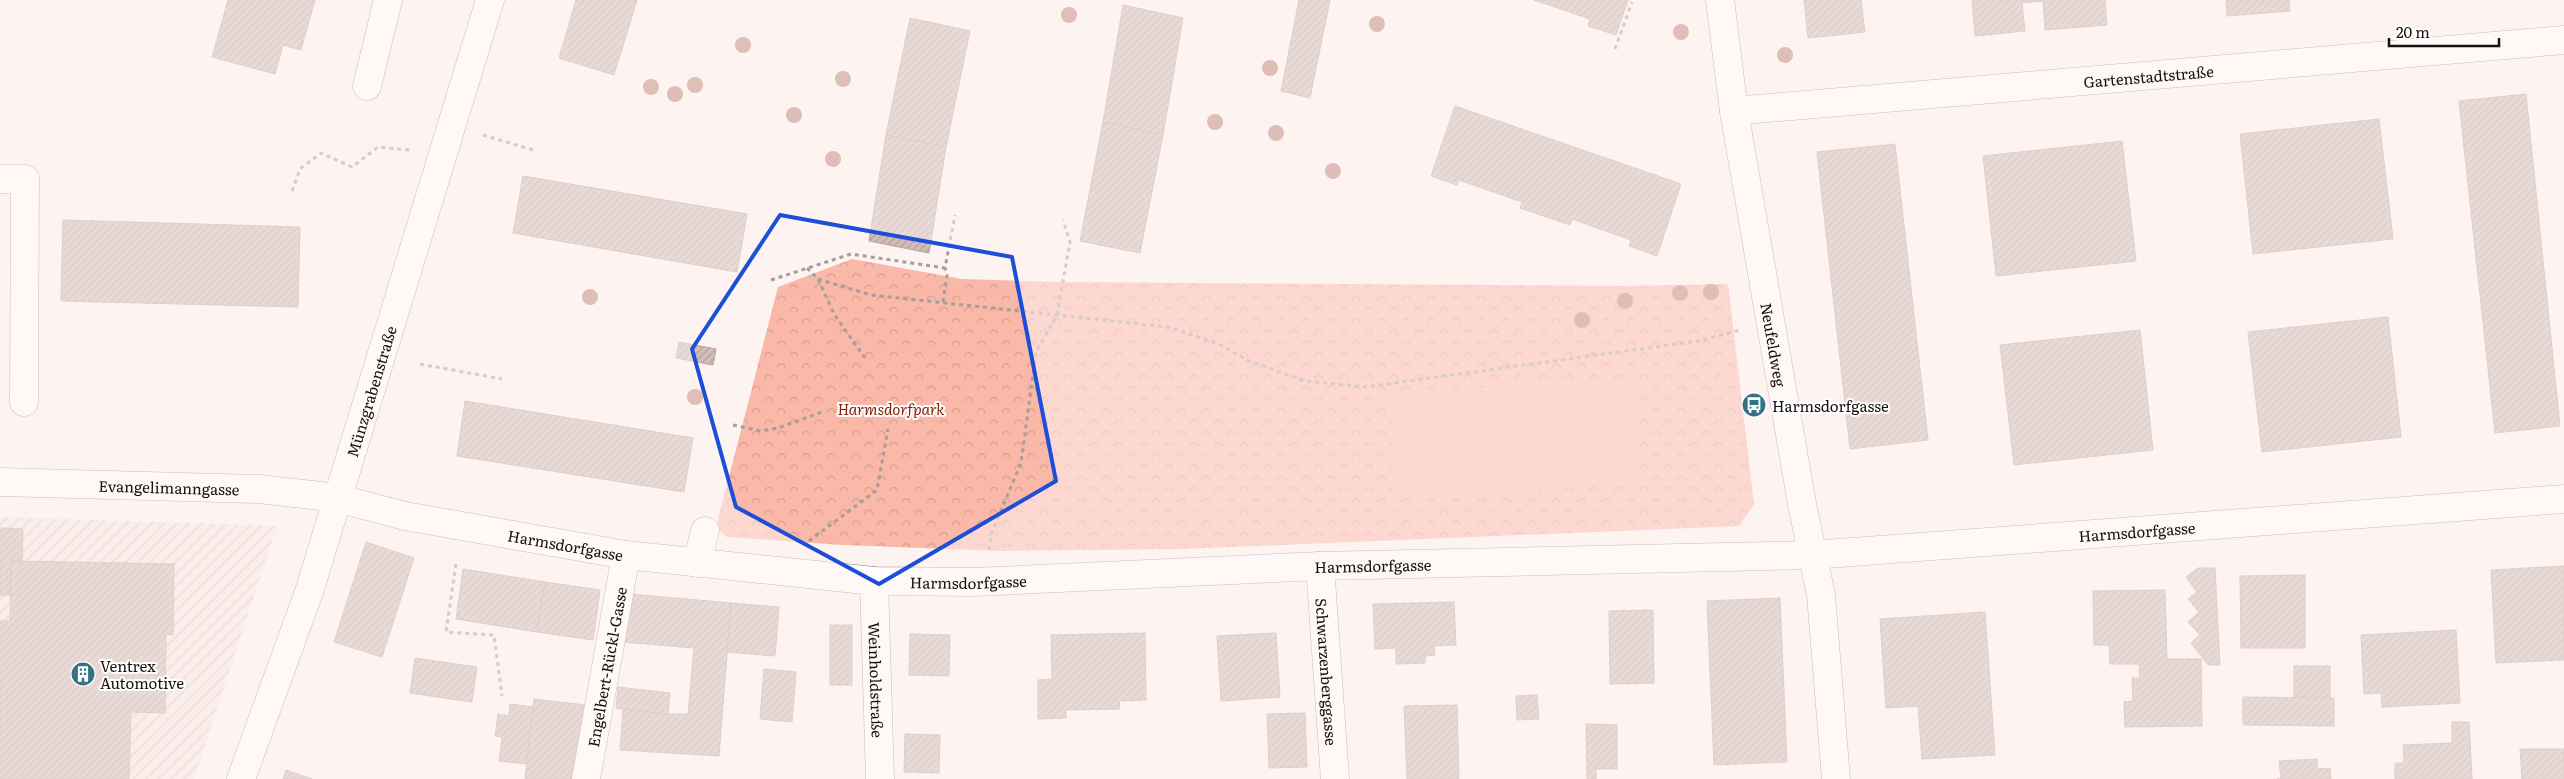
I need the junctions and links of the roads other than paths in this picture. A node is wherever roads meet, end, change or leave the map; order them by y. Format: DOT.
graph roads {
  1 [pos="388,0"];
  2 [pos="490,0"];
  3 [pos="1720,0"];
  4 [pos="2564,40"];
  5 [pos="367,86"];
  6 [pos="1734,111"];
  7 [pos="0,179"];
  8 [pos="24,402"];
  9 [pos="0,482"];
  10 [pos="337,498"];
  11 [pos="2564,499"];
  12 [pos="705,531"];
  13 [pos="626,555"];
  14 [pos="1812,555"];
  15 [pos="697,563"];
  16 [pos="1320,566"];
  17 [pos="874,581"];
  18 [pos="241,779"];
  19 [pos="586,779"];
  20 [pos="880,779"];
  21 [pos="1335,779"];
  22 [pos="1836,779"];
  1 -- 5 [label="street"];
  2 -- 10 [label="street, Münzgrabenstraße"];
  3 -- 6 [label="street, Neufeldweg"];
  4 -- 6 [label="street, Gartenstadtstraße"];
  6 -- 14 [label="street, Neufeldweg"];
  7 -- 8 [label="street"];
  9 -- 10 [label="street, Evangelimanngasse"];
  10 -- 13 [label="street, Harmsdorfgasse"];
  10 -- 18 [label="street, Münzgrabenstraße"];
  11 -- 14 [label="street, Harmsdorfgasse"];
  12 -- 15 [label="street"];
  13 -- 15 [label="street, Harmsdorfgasse"];
  13 -- 19 [label="street, Engelbert-Rückl-Gasse"];
  14 -- 16 [label="street, Harmsdorfgasse"];
  14 -- 22 [label="street, Neufeldweg"];
  15 -- 17 [label="street, Harmsdorfgasse"];
  16 -- 17 [label="street, Harmsdorfgasse"];
  16 -- 21 [label="street, Schwarzenberggasse"];
  17 -- 20 [label="street, Weinholdstraße"];
}
